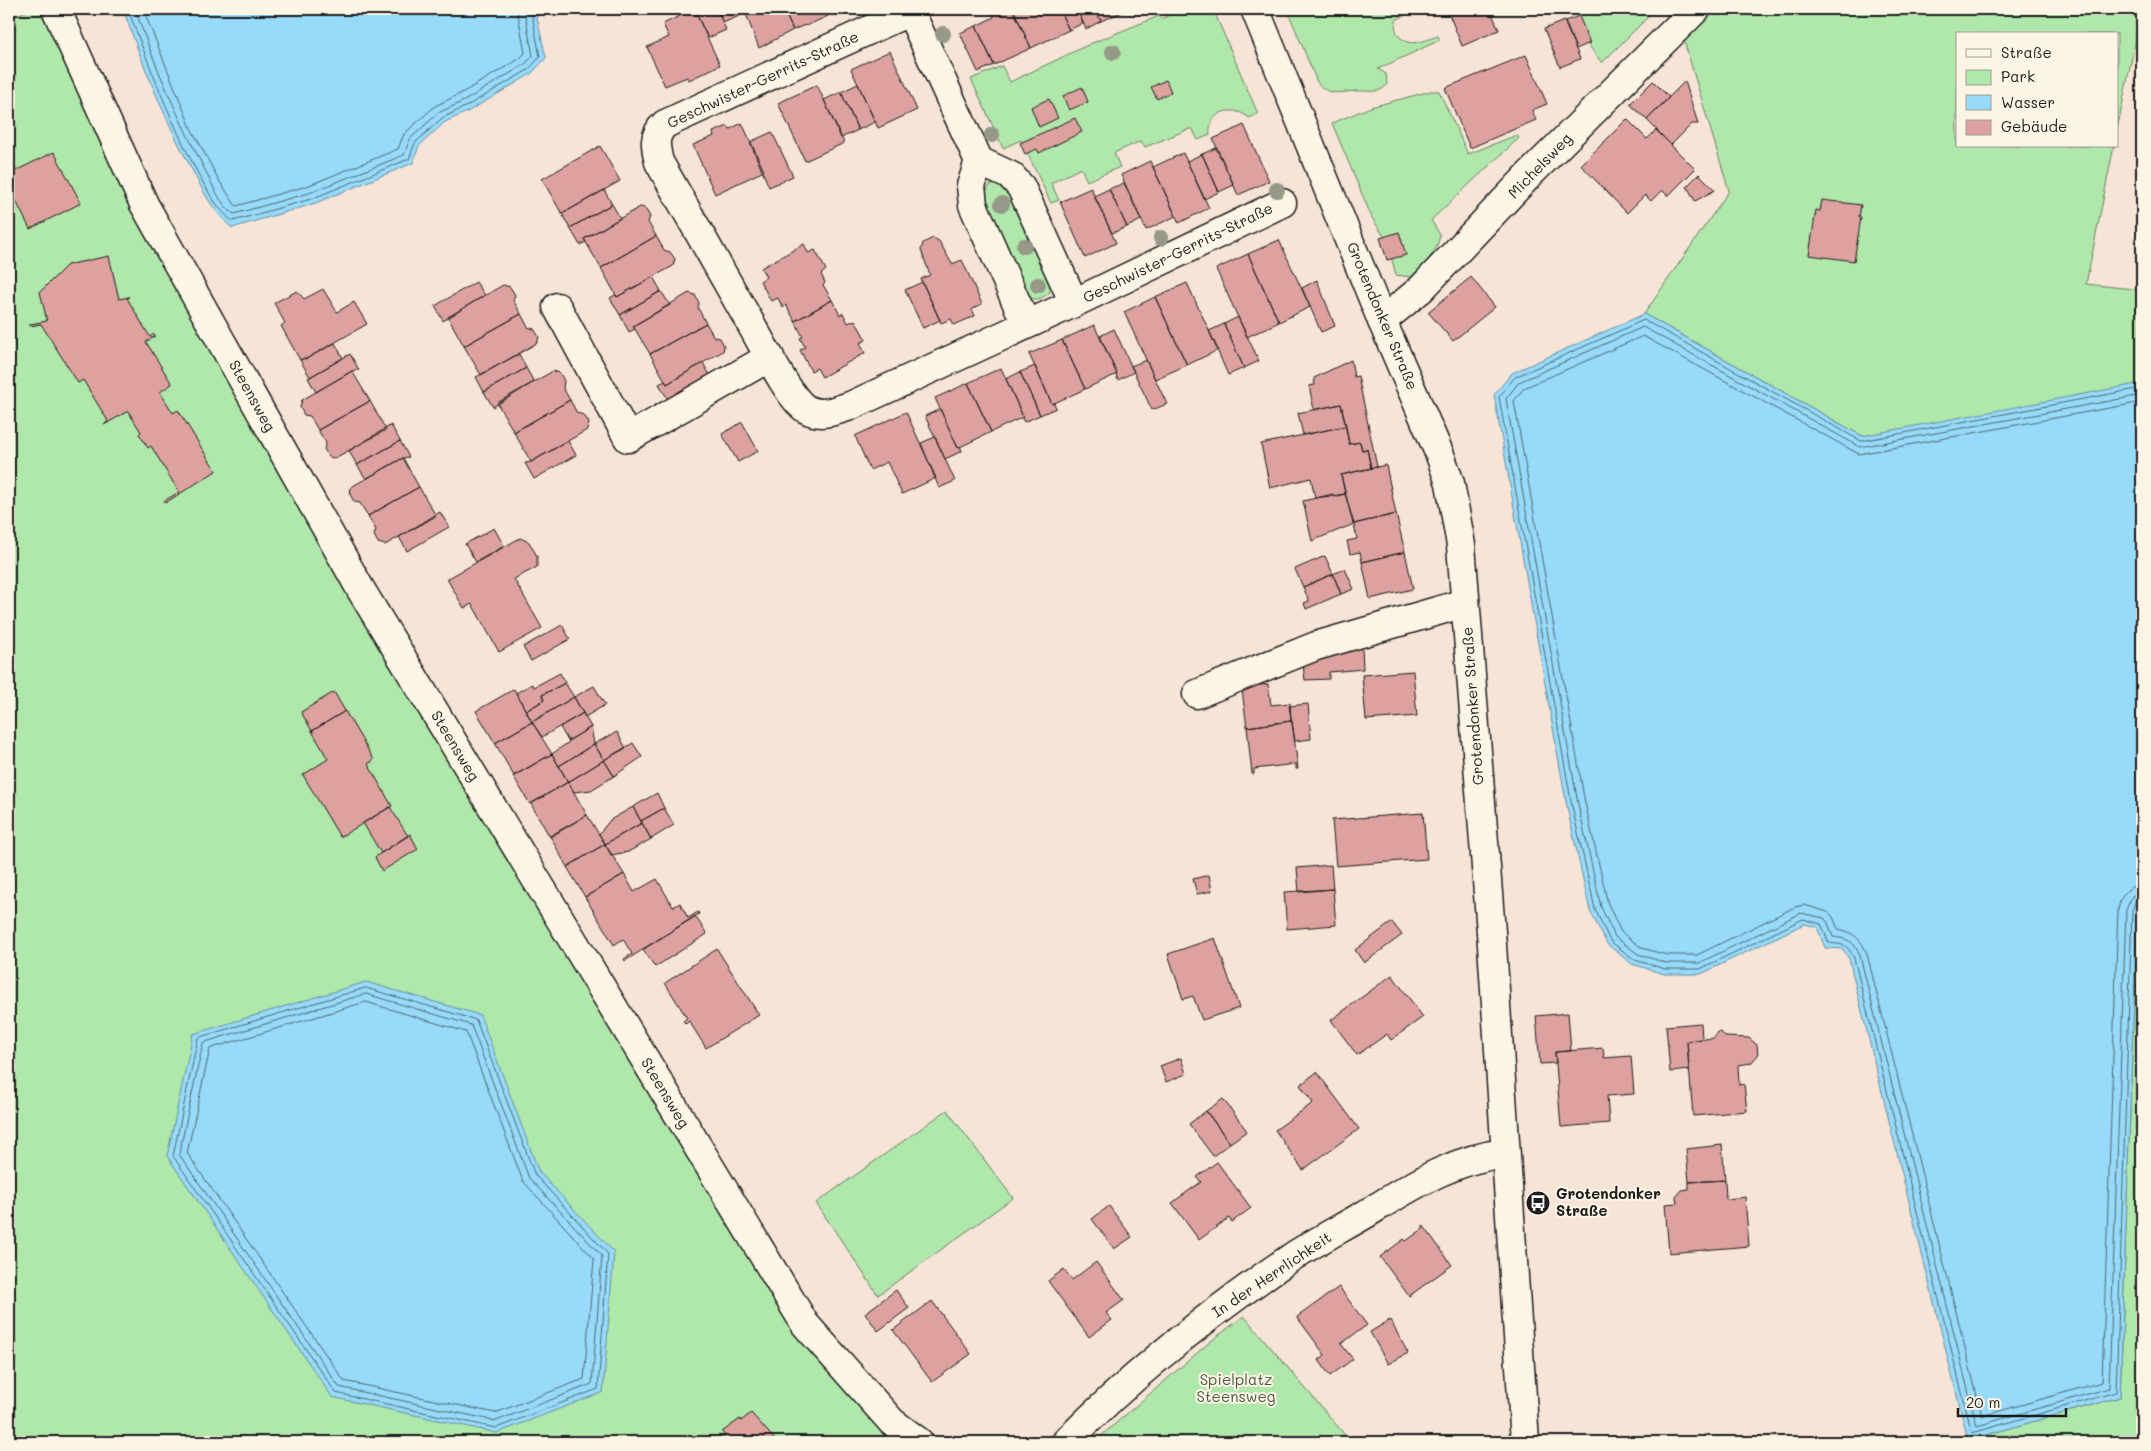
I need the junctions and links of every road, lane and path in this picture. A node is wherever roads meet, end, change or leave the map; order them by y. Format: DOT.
graph roads {
  1 [pos="56,9"];
  2 [pos="1255,9"];
  3 [pos="1696,9"];
  4 [pos="912,10"];
  5 [pos="1671,19"];
  6 [pos="979,161"];
  7 [pos="1282,203"];
  8 [pos="1074,302"];
  9 [pos="557,307"];
  10 [pos="1382,321"];
  11 [pos="1026,324"];
  12 [pos="770,357"];
  13 [pos="1465,602"];
  14 [pos="1197,694"];
  15 [pos="1505,1153"];
  16 [pos="919,1442"];
  17 [pos="1066,1442"];
  18 [pos="1525,1442"];
  1 -- 16 [label="street, Steensweg"];
  2 -- 10 [label="street, Grotendonker Straße"];
  3 -- 5 [label="street, Michelsweg"];
  4 -- 6 [label="street, Geschwister-Gerrits-Straße"];
  4 -- 12 [label="street, Geschwister-Gerrits-Straße"];
  5 -- 10 [label="street, Michelsweg"];
  6 -- 8 [label="street, Geschwister-Gerrits-Straße"];
  6 -- 11 [label="street"];
  7 -- 8 [label="street, Geschwister-Gerrits-Straße"];
  8 -- 11 [label="street, Geschwister-Gerrits-Straße"];
  9 -- 12 [label="street"];
  10 -- 13 [label="street, Grotendonker Straße"];
  11 -- 12 [label="street, Geschwister-Gerrits-Straße"];
  13 -- 14 [label="street"];
  13 -- 15 [label="street, Grotendonker Straße"];
  15 -- 17 [label="street, In der Herrlichkeit"];
  15 -- 18 [label="street, Grotendonker Straße"];
}
